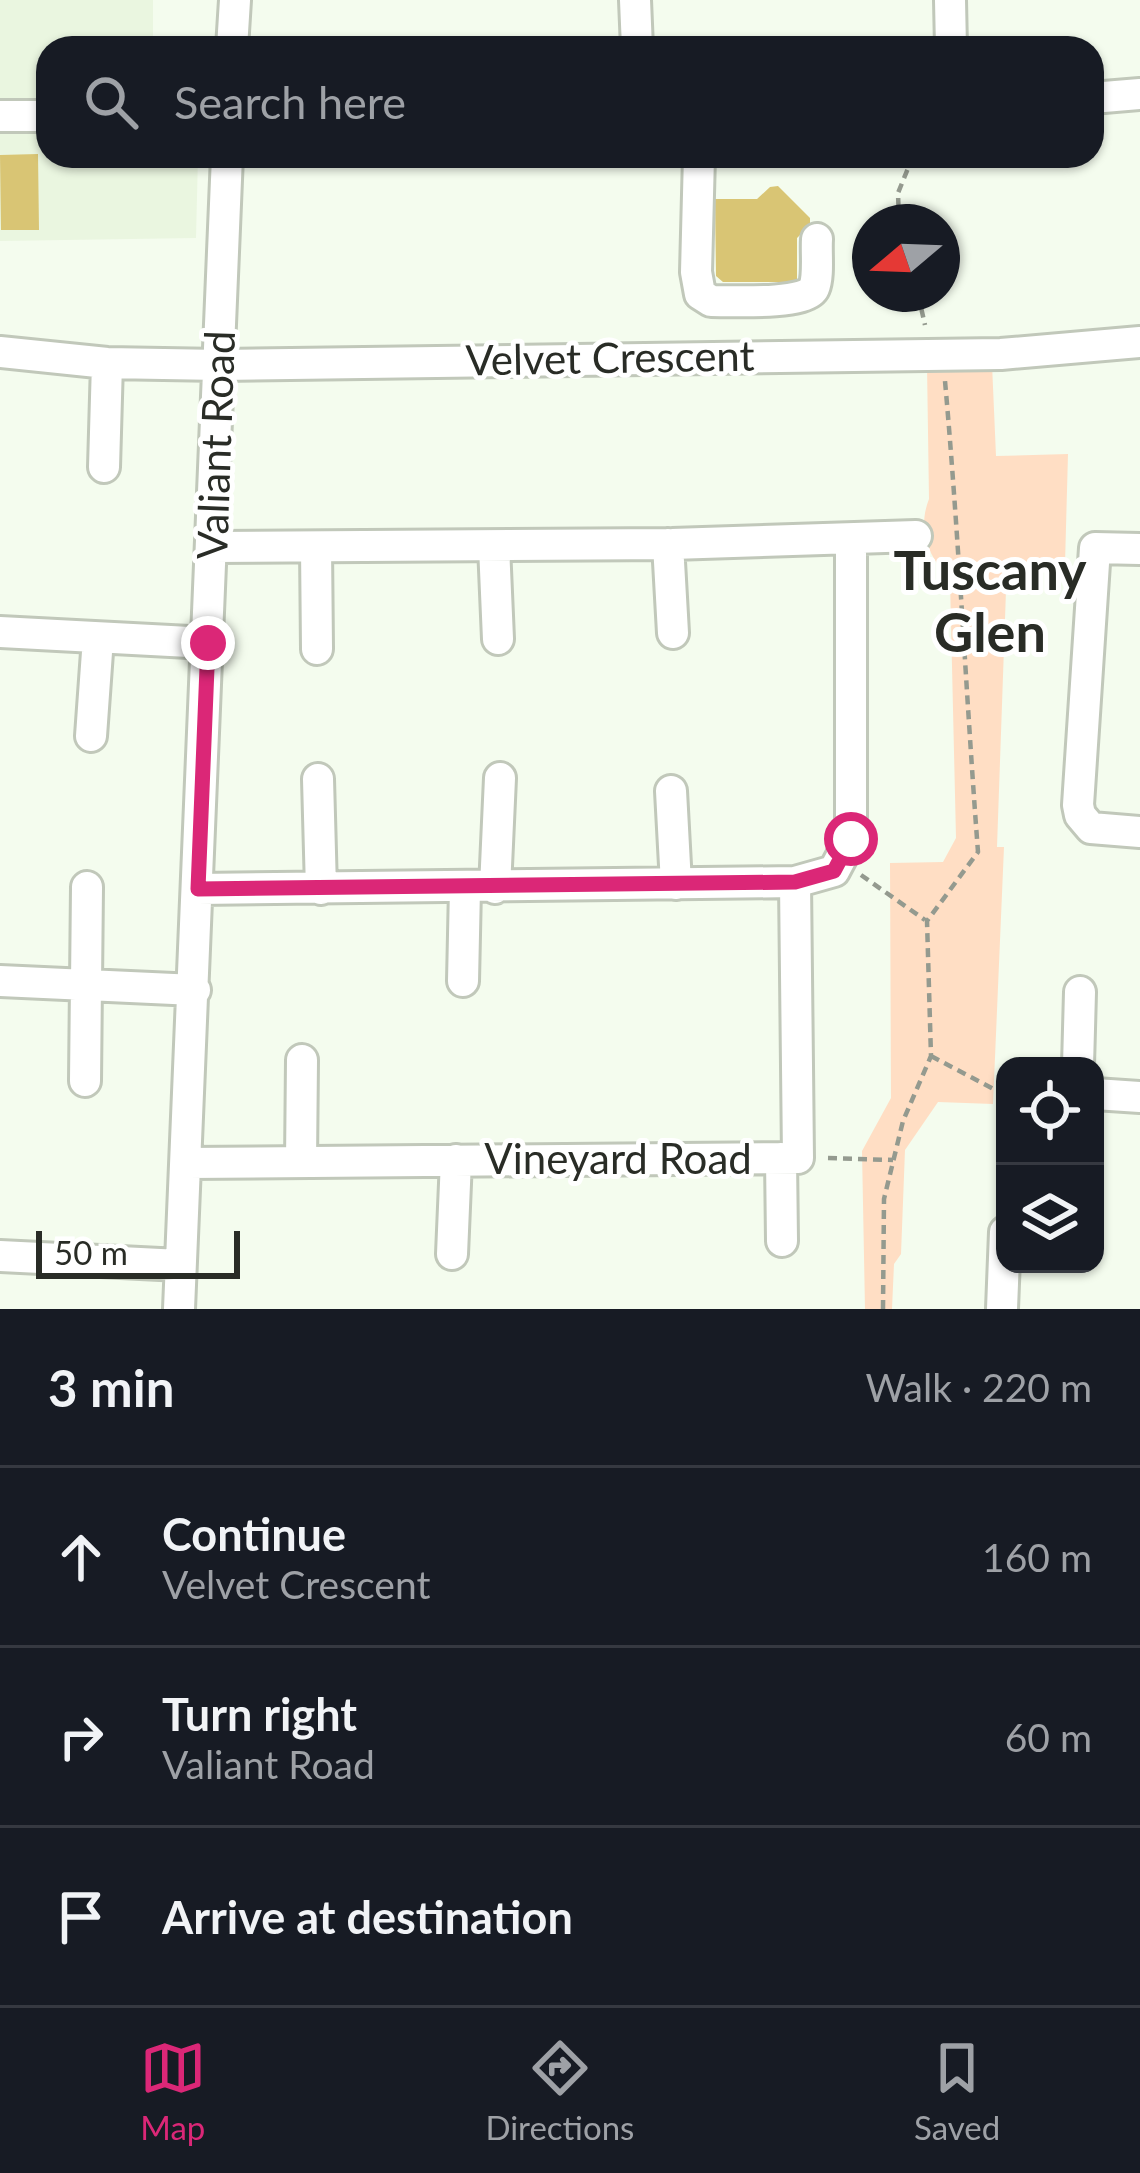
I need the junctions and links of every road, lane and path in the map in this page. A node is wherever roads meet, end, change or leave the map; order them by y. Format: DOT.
graph roads {
  1 [pos="235,0"];
  2 [pos="635,0"];
  3 [pos="950,0"];
  4 [pos="233,36"];
  5 [pos="636,36"];
  6 [pos="951,36"];
  7 [pos="1140,94"];
  8 [pos="1104,97"];
  9 [pos="0,116"];
  10 [pos="36,116"];
  11 [pos="227,168"];
  12 [pos="699,168"];
  13 [pos="909,168"];
  14 [pos="898,204"];
  15 [pos="817,239"];
  16 [pos="922,312"];
  17 [pos="1140,342"];
  18 [pos="0,352"];
  19 [pos="930,352"];
  20 [pos="107,363"];
  21 [pos="220,365"];
  22 [pos="104,467"];
  23 [pos="916,536"];
  24 [pos="851,539"];
  25 [pos="668,544"];
  26 [pos="494,546"];
  27 [pos="213,547"];
  28 [pos="316,548"];
  29 [pos="1140,549"];
  30 [pos="0,632"];
  31 [pos="673,633"];
  32 [pos="98,638"];
  33 [pos="498,639"];
  34 [pos="208,643"];
  35 [pos="317,649"];
  36 [pos="91,736"];
  37 [pos="500,778"];
  38 [pos="319,779"];
  39 [pos="670,790"];
  40 [pos="1140,832"];
  41 [pos="842,862"];
  42 [pos="795,882"];
  43 [pos="676,884"];
  44 [pos="87,887"];
  45 [pos="480,888"];
  46 [pos="198,889"];
  47 [pos="321,889"];
  48 [pos="927,921"];
  49 [pos="0,981"];
  50 [pos="463,981"];
  51 [pos="85,987"];
  52 [pos="195,990"];
  53 [pos="1080,992"];
  54 [pos="931,1056"];
  55 [pos="1078,1057"];
  56 [pos="302,1060"];
  57 [pos="85,1082"];
  58 [pos="996,1090"];
  59 [pos="1104,1095"];
  60 [pos="1140,1097"];
  61 [pos="789,1158"];
  62 [pos="456,1160"];
  63 [pos="893,1160"];
  64 [pos="301,1162"];
  65 [pos="188,1163"];
  66 [pos="782,1241"];
  67 [pos="452,1255"];
  68 [pos="0,1256"];
  69 [pos="180,1265"];
  70 [pos="1003,1273"];
  71 [pos="179,1309"];
  72 [pos="883,1309"];
  73 [pos="1001,1309"];
  1 -- 4 [label="street"];
  2 -- 5 [label="street"];
  3 -- 6 [label="street"];
  7 -- 8 [label="street"];
  9 -- 10 [label="street"];
  11 -- 21 [label="street, Valiant Road"];
  12 -- 15 [label="street"];
  13 -- 14 [label="path"];
  16 -- 19 [label="path"];
  17 -- 19 [label="street, Velvet Crescent"];
  18 -- 20 [label="street, Velvet Crescent"];
  19 -- 21 [label="street, Velvet Crescent"];
  19 -- 48 [label="path"];
  20 -- 21 [label="street, Velvet Crescent"];
  20 -- 22 [label="street"];
  21 -- 27 [label="street, Valiant Road"];
  23 -- 24 [label="street"];
  24 -- 25 [label="street"];
  24 -- 41 [label="street"];
  25 -- 26 [label="street"];
  25 -- 31 [label="street"];
  26 -- 28 [label="street"];
  26 -- 33 [label="street"];
  27 -- 28 [label="street"];
  27 -- 34 [label="street, Valiant Road"];
  28 -- 35 [label="street"];
  29 -- 40 [label="street"];
  30 -- 32 [label="street"];
  32 -- 34 [label="street"];
  32 -- 36 [label="street"];
  34 -- 46 [label="street, Valiant Road"];
  37 -- 45 [label="street"];
  38 -- 47 [label="street"];
  39 -- 43 [label="street"];
  41 -- 42 [label="street"];
  41 -- 48 [label="path"];
  42 -- 43 [label="street"];
  42 -- 61 [label="street, Vineyard Road"];
  43 -- 45 [label="street"];
  44 -- 51 [label="street"];
  45 -- 47 [label="street"];
  45 -- 50 [label="street"];
  46 -- 47 [label="street"];
  46 -- 52 [label="street, Valiant Road"];
  48 -- 54 [label="path"];
  49 -- 51 [label="street"];
  51 -- 52 [label="street"];
  51 -- 57 [label="street"];
  52 -- 65 [label="street, Valiant Road"];
  53 -- 55 [label="street"];
  54 -- 58 [label="path"];
  54 -- 63 [label="path"];
  56 -- 64 [label="street"];
  59 -- 60 [label="street"];
  61 -- 62 [label="street, Vineyard Road"];
  61 -- 63 [label="path"];
  61 -- 66 [label="street, Vineyard Road"];
  62 -- 64 [label="street, Vineyard Road"];
  62 -- 67 [label="street, Vineyard Road"];
  63 -- 72 [label="path"];
  64 -- 65 [label="street, Vineyard Road"];
  65 -- 69 [label="street, Valiant Road"];
  68 -- 69 [label="street"];
  69 -- 71 [label="street, Valiant Road"];
  70 -- 73 [label="street"];
}
